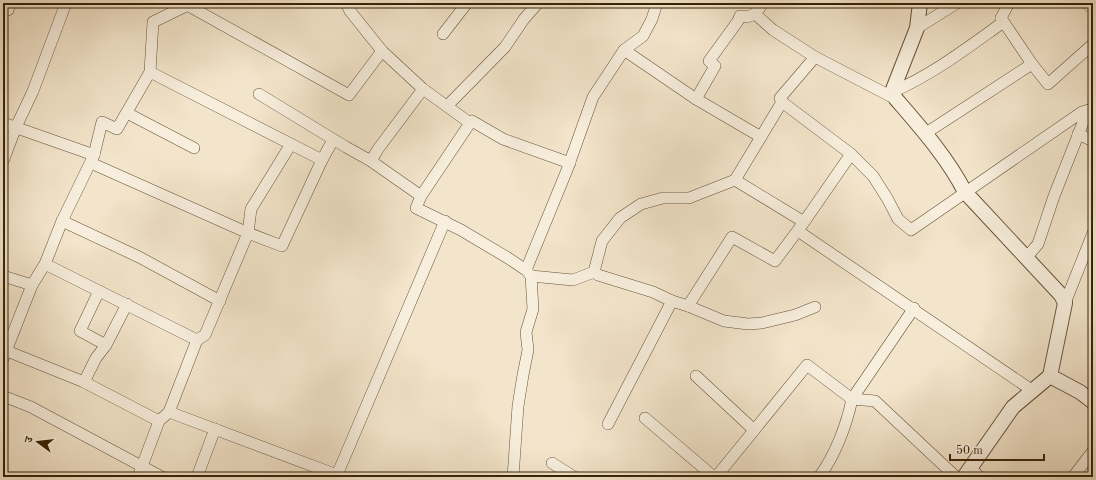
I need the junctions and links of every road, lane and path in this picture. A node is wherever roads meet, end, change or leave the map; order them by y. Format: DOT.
graph roads {
  1 [pos="66,3"];
  2 [pos="346,3"];
  3 [pos="467,3"];
  4 [pos="538,3"];
  5 [pos="657,3"];
  6 [pos="763,3"];
  7 [pos="920,3"];
  8 [pos="957,3"];
  9 [pos="1009,3"];
  10 [pos="1086,3"];
  11 [pos="189,4"];
  12 [pos="1093,9"];
  13 [pos="755,14"];
  14 [pos="1000,18"];
  15 [pos="917,28"];
  16 [pos="443,34"];
  17 [pos="1093,44"];
  18 [pos="624,50"];
  19 [pos="382,52"];
  20 [pos="815,57"];
  21 [pos="1032,64"];
  22 [pos="150,72"];
  23 [pos="423,89"];
  24 [pos="259,94"];
  25 [pos="894,95"];
  26 [pos="696,99"];
  27 [pos="782,102"];
  28 [pos="447,106"];
  29 [pos="1091,110"];
  30 [pos="127,113"];
  31 [pos="3,123"];
  32 [pos="470,123"];
  33 [pos="16,127"];
  34 [pos="926,133"];
  35 [pos="1078,134"];
  36 [pos="760,138"];
  37 [pos="333,140"];
  38 [pos="1093,141"];
  39 [pos="291,144"];
  40 [pos="194,148"];
  41 [pos="851,154"];
  42 [pos="92,159"];
  43 [pos="322,160"];
  44 [pos="3,161"];
  45 [pos="371,161"];
  46 [pos="570,163"];
  47 [pos="735,180"];
  48 [pos="964,192"];
  49 [pos="420,196"];
  50 [pos="62,221"];
  51 [pos="445,221"];
  52 [pos="801,226"];
  53 [pos="248,233"];
  54 [pos="1093,233"];
  55 [pos="1026,258"];
  56 [pos="45,264"];
  57 [pos="594,272"];
  58 [pos="528,273"];
  59 [pos="3,276"];
  60 [pos="32,285"];
  61 [pos="99,291"];
  62 [pos="220,301"];
  63 [pos="672,301"];
  64 [pos="1065,303"];
  65 [pos="127,304"];
  66 [pos="688,306"];
  67 [pos="814,307"];
  68 [pos="914,308"];
  69 [pos="197,340"];
  70 [pos="106,345"];
  71 [pos="5,355"];
  72 [pos="696,376"];
  73 [pos="1050,376"];
  74 [pos="84,382"];
  75 [pos="1033,391"];
  76 [pos="3,396"];
  77 [pos="852,399"];
  78 [pos="1093,402"];
  79 [pos="169,412"];
  80 [pos="644,418"];
  81 [pos="159,421"];
  82 [pos="608,424"];
  83 [pos="215,429"];
  84 [pos="754,430"];
  85 [pos="1093,451"];
  86 [pos="552,463"];
  87 [pos="140,472"];
  88 [pos="971,474"];
  89 [pos="825,475"];
  90 [pos="340,476"];
  91 [pos="162,477"];
  92 [pos="197,477"];
  93 [pos="513,477"];
  94 [pos="574,477"];
  95 [pos="715,477"];
  96 [pos="956,477"];
  97 [pos="1073,477"];
  1 -- 33 [label="street"];
  2 -- 19 [label="street"];
  3 -- 16 [label="street"];
  4 -- 28 [label="street"];
  5 -- 18 [label="street"];
  6 -- 13 [label="street"];
  7 -- 15 [label="street"];
  8 -- 15 [label="street"];
  9 -- 14 [label="street"];
  10 -- 12 [label="street"];
  11 -- 19 [label="street"];
  11 -- 22 [label="street"];
  13 -- 20 [label="street"];
  13 -- 26 [label="street"];
  14 -- 21 [label="street"];
  14 -- 25 [label="street"];
  15 -- 25 [label="street"];
  17 -- 21 [label="street"];
  18 -- 26 [label="street"];
  18 -- 46 [label="street"];
  19 -- 23 [label="street"];
  20 -- 25 [label="street"];
  20 -- 27 [label="street"];
  21 -- 34 [label="street"];
  22 -- 30 [label="street"];
  22 -- 39 [label="street"];
  23 -- 28 [label="street"];
  23 -- 45 [label="street"];
  24 -- 37 [label="street"];
  25 -- 34 [label="street"];
  26 -- 36 [label="street"];
  27 -- 36 [label="street"];
  27 -- 41 [label="street"];
  28 -- 32 [label="street"];
  29 -- 35 [label="street"];
  29 -- 48 [label="street"];
  30 -- 40 [label="street"];
  30 -- 42 [label="street"];
  31 -- 33 [label="street"];
  32 -- 46 [label="street"];
  32 -- 49 [label="street"];
  33 -- 42 [label="street"];
  33 -- 44 [label="street"];
  34 -- 48 [label="street"];
  35 -- 38 [label="street"];
  35 -- 55 [label="street"];
  36 -- 47 [label="street"];
  37 -- 43 [label="street"];
  37 -- 45 [label="street"];
  39 -- 43 [label="street"];
  39 -- 53 [label="street"];
  41 -- 48 [label="street"];
  41 -- 52 [label="street"];
  42 -- 50 [label="street"];
  42 -- 53 [label="street"];
  43 -- 53 [label="street"];
  45 -- 49 [label="street"];
  46 -- 58 [label="street"];
  47 -- 52 [label="street"];
  47 -- 57 [label="street"];
  48 -- 55 [label="street"];
  49 -- 51 [label="street"];
  50 -- 56 [label="street"];
  50 -- 62 [label="street"];
  51 -- 58 [label="street"];
  51 -- 90 [label="street"];
  52 -- 66 [label="street"];
  52 -- 68 [label="street"];
  53 -- 62 [label="street"];
  54 -- 64 [label="street"];
  55 -- 64 [label="street"];
  56 -- 60 [label="street"];
  56 -- 61 [label="street"];
  57 -- 58 [label="street"];
  57 -- 63 [label="street"];
  58 -- 93 [label="street"];
  59 -- 60 [label="street"];
  60 -- 71 [label="street"];
  61 -- 65 [label="street"];
  61 -- 70 [label="street"];
  62 -- 69 [label="street"];
  63 -- 66 [label="street"];
  63 -- 82 [label="street"];
  64 -- 73 [label="street"];
  65 -- 69 [label="street"];
  65 -- 70 [label="street"];
  66 -- 67 [label="street"];
  68 -- 75 [label="street"];
  68 -- 77 [label="street"];
  69 -- 79 [label="street"];
  70 -- 74 [label="street"];
  71 -- 74 [label="street"];
  72 -- 84 [label="street"];
  73 -- 75 [label="street"];
  73 -- 78 [label="street"];
  74 -- 81 [label="street"];
  75 -- 88 [label="street"];
  76 -- 87 [label="street"];
  77 -- 84 [label="street"];
  77 -- 89 [label="street"];
  77 -- 96 [label="street"];
  79 -- 81 [label="street"];
  79 -- 83 [label="street"];
  80 -- 95 [label="street"];
  81 -- 87 [label="street"];
  83 -- 90 [label="street"];
  83 -- 92 [label="street"];
  84 -- 95 [label="street"];
  85 -- 97 [label="street"];
  86 -- 94 [label="street"];
  87 -- 91 [label="street"];
}
